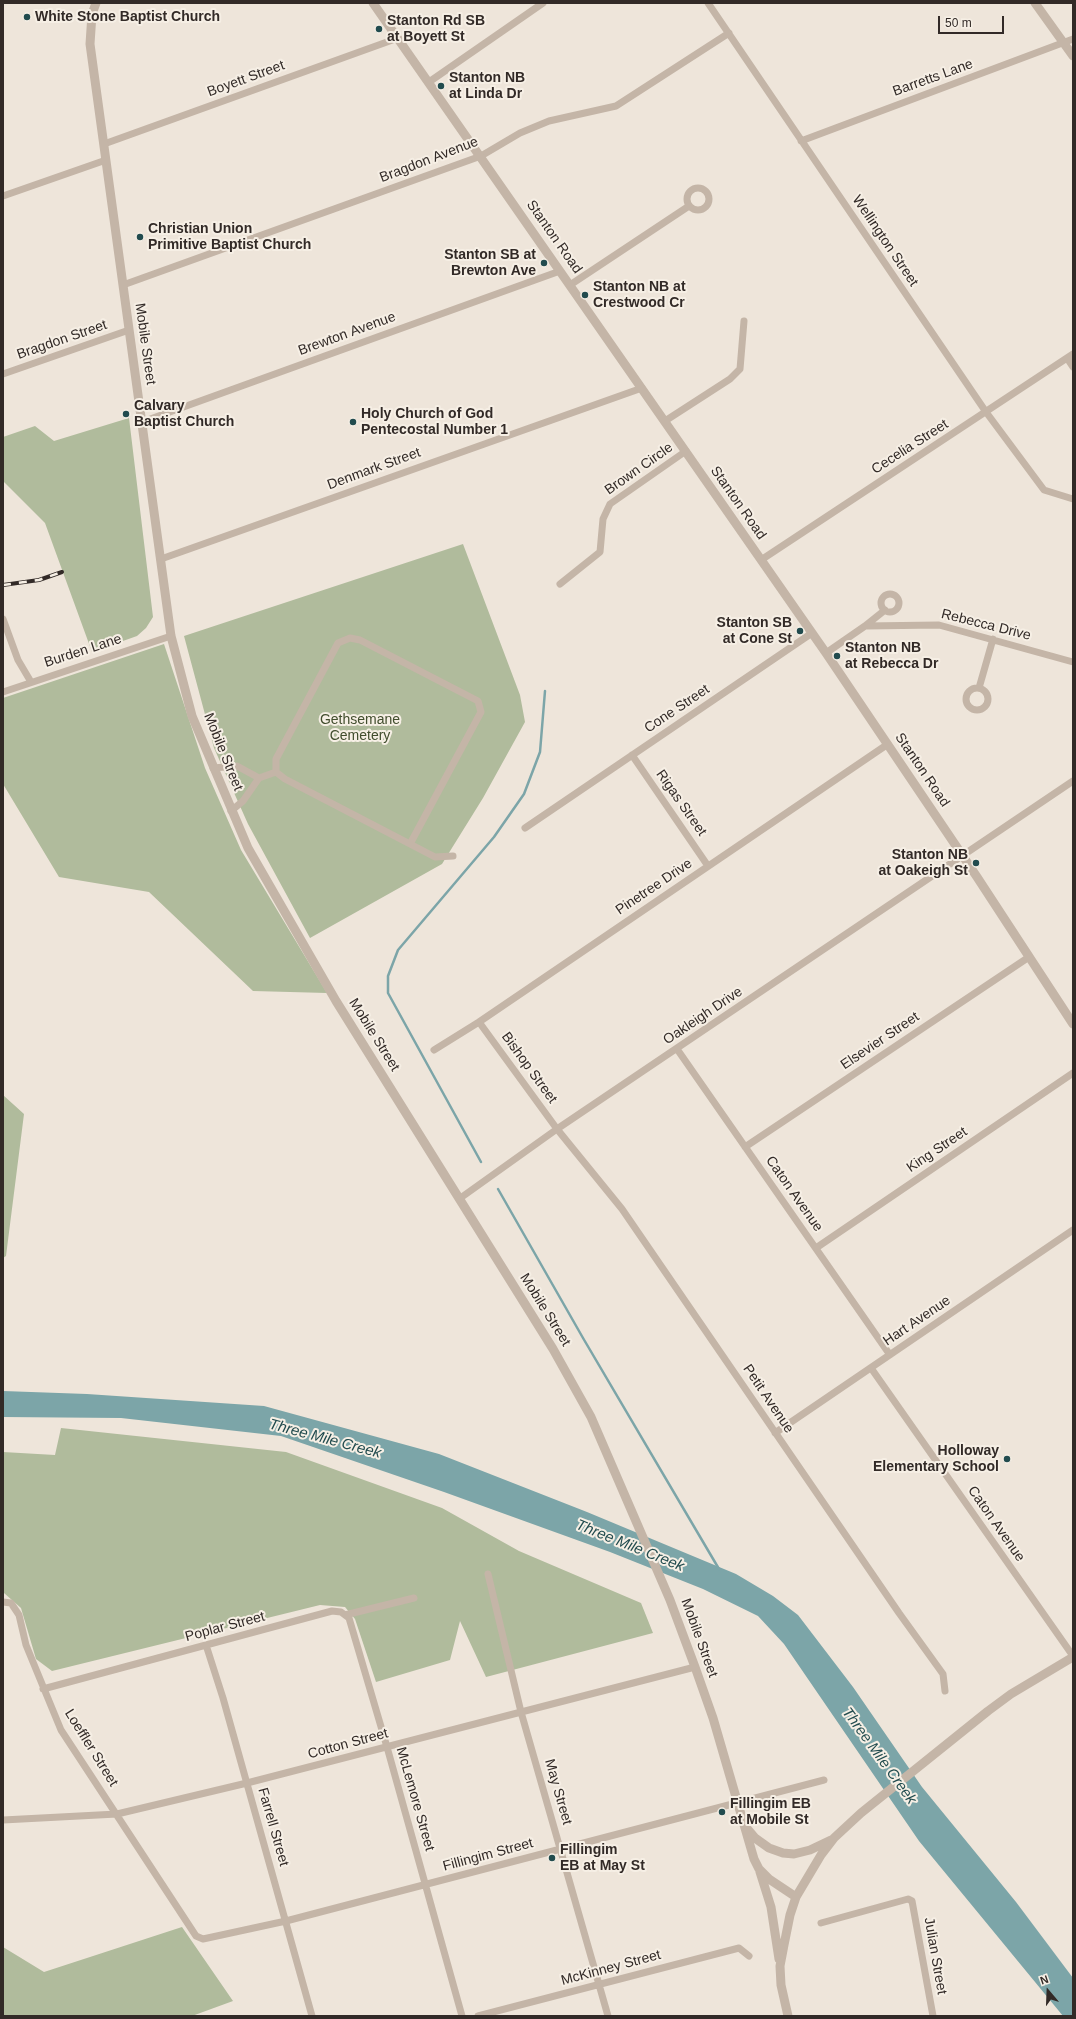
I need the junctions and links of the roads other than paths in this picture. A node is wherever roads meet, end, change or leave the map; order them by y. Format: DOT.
graph roads {
  1 [pos="96,3"];
  2 [pos="373,3"];
  3 [pos="543,3"];
  4 [pos="708,3"];
  5 [pos="1035,3"];
  6 [pos="728,33"];
  7 [pos="398,38"];
  8 [pos="1073,39"];
  9 [pos="1064,43"];
  10 [pos="1073,56"];
  11 [pos="429,82"];
  12 [pos="801,141"];
  13 [pos="104,144"];
  14 [pos="481,156"];
  15 [pos="106,160"];
  16 [pos="3,196"];
  17 [pos="689,206"];
  18 [pos="560,271"];
  19 [pos="570,284"];
  20 [pos="123,285"];
  21 [pos="744,321"];
  22 [pos="129,330"];
  23 [pos="1070,356"];
  24 [pos="1073,367"];
  25 [pos="3,374"];
  26 [pos="642,388"];
  27 [pos="986,412"];
  28 [pos="664,421"];
  29 [pos="142,422"];
  30 [pos="686,451"];
  31 [pos="1073,499"];
  32 [pos="161,559"];
  33 [pos="761,560"];
  34 [pos="560,584"];
  35 [pos="885,610"];
  36 [pos="3,619"];
  37 [pos="865,626"];
  38 [pos="812,633"];
  39 [pos="171,636"];
  40 [pos="993,639"];
  41 [pos="826,652"];
  42 [pos="1073,662"];
  43 [pos="31,682"];
  44 [pos="979,688"];
  45 [pos="3,692"];
  46 [pos="888,744"];
  47 [pos="632,755"];
  48 [pos="213,768"];
  49 [pos="276,772"];
  50 [pos="259,778"];
  51 [pos="1073,781"];
  52 [pos="231,810"];
  53 [pos="525,828"];
  54 [pos="410,844"];
  55 [pos="453,856"];
  56 [pos="962,856"];
  57 [pos="708,866"];
  58 [pos="1029,957"];
  59 [pos="480,1022"];
  60 [pos="1073,1024"];
  61 [pos="677,1049"];
  62 [pos="434,1050"];
  63 [pos="1073,1073"];
  64 [pos="557,1129"];
  65 [pos="745,1147"];
  66 [pos="459,1199"];
  67 [pos="1073,1230"];
  68 [pos="816,1248"];
  69 [pos="890,1355"];
  70 [pos="871,1368"];
  71 [pos="775,1433"];
  72 [pos="488,1574"];
  73 [pos="414,1598"];
  74 [pos="3,1602"];
  75 [pos="345,1615"];
  76 [pos="206,1645"];
  77 [pos="1073,1656"];
  78 [pos="695,1667"];
  79 [pos="43,1689"];
  80 [pos="945,1691"];
  81 [pos="521,1712"];
  82 [pos="387,1747"];
  83 [pos="824,1780"];
  84 [pos="247,1783"];
  85 [pos="737,1802"];
  86 [pos="117,1814"];
  87 [pos="3,1820"];
  88 [pos="743,1823"];
  89 [pos="834,1838"];
  90 [pos="560,1849"];
  91 [pos="759,1869"];
  92 [pos="426,1884"];
  93 [pos="796,1897"];
  94 [pos="174,1902"];
  95 [pos="286,1921"];
  96 [pos="821,1923"];
  97 [pos="749,1956"];
  98 [pos="780,1966"];
  99 [pos="599,1984"];
  100 [pos="312,2016"];
  101 [pos="462,2016"];
  102 [pos="478,2016"];
  103 [pos="608,2016"];
  104 [pos="788,2016"];
  105 [pos="933,2016"];
  1 -- 13 [label="street, Mobile Street"];
  2 -- 7 [label="street, Stanton Road"];
  3 -- 11 [label="street"];
  4 -- 6 [label="street, Wellington Street"];
  5 -- 9 [label="street"];
  6 -- 12 [label="street, Wellington Street"];
  6 -- 14 [label="street, Bragdon Avenue"];
  7 -- 11 [label="street, Stanton Road"];
  7 -- 13 [label="street, Boyett Street"];
  8 -- 9 [label="street, Barretts Lane"];
  9 -- 10 [label="street"];
  9 -- 12 [label="street, Barretts Lane"];
  11 -- 14 [label="street, Stanton Road"];
  12 -- 27 [label="street, Wellington Street"];
  13 -- 15 [label="street, Mobile Street"];
  14 -- 18 [label="street, Stanton Road"];
  14 -- 20 [label="street, Bragdon Avenue"];
  15 -- 16 [label="street"];
  15 -- 20 [label="street, Mobile Street"];
  17 -- 19 [label="street"];
  18 -- 19 [label="street, Stanton Road"];
  18 -- 29 [label="street, Brewton Avenue"];
  19 -- 26 [label="street, Stanton Road"];
  20 -- 22 [label="street, Mobile Street"];
  21 -- 28 [label="street"];
  22 -- 25 [label="street, Bragdon Street"];
  22 -- 29 [label="street, Mobile Street"];
  23 -- 24 [label="street"];
  23 -- 27 [label="street, Cecelia Street"];
  26 -- 28 [label="street, Stanton Road"];
  26 -- 32 [label="street, Denmark Street"];
  27 -- 31 [label="street, Wellington Street"];
  27 -- 33 [label="street, Cecelia Street"];
  28 -- 30 [label="street, Stanton Road"];
  29 -- 32 [label="street, Mobile Street"];
  30 -- 33 [label="street, Stanton Road"];
  30 -- 34 [label="street, Brown Circle"];
  32 -- 39 [label="street, Mobile Street"];
  33 -- 38 [label="street, Stanton Road"];
  35 -- 37 [label="street"];
  36 -- 43 [label="street"];
  37 -- 40 [label="street, Rebecca Drive"];
  37 -- 41 [label="street"];
  38 -- 41 [label="street, Stanton Road"];
  38 -- 47 [label="street, Cone Street"];
  39 -- 43 [label="street, Burden Lane"];
  39 -- 48 [label="street, Mobile Street"];
  40 -- 42 [label="street, Rebecca Drive"];
  40 -- 44 [label="street"];
  41 -- 46 [label="street, Stanton Road"];
  43 -- 45 [label="street, Burden Lane"];
  46 -- 56 [label="street, Stanton Road"];
  46 -- 57 [label="street, Pinetree Drive"];
  47 -- 53 [label="street, Cone Street"];
  47 -- 57 [label="street, Rigas Street"];
  48 -- 50 [label="street"];
  48 -- 52 [label="street, Mobile Street"];
  49 -- 50 [label="street"];
  49 -- 54 [label="street"];
  49 -- 54 [label="street"];
  50 -- 52 [label="street"];
  51 -- 56 [label="street, Oakleigh Drive"];
  52 -- 66 [label="street, Mobile Street"];
  54 -- 55 [label="street"];
  56 -- 58 [label="street, Stanton Road"];
  56 -- 61 [label="street, Oakleigh Drive"];
  57 -- 59 [label="street, Pinetree Drive"];
  58 -- 60 [label="street, Stanton Road"];
  58 -- 65 [label="street, Elsevier Street"];
  59 -- 62 [label="street, Pinetree Drive"];
  59 -- 64 [label="street, Bishop Street"];
  61 -- 64 [label="street, Oakleigh Drive"];
  61 -- 65 [label="street, Caton Avenue"];
  63 -- 68 [label="street, King Street"];
  64 -- 66 [label="street, Oakleigh Drive"];
  64 -- 71 [label="street, Petit Avenue"];
  65 -- 68 [label="street, Caton Avenue"];
  66 -- 78 [label="street, Mobile Street"];
  67 -- 69 [label="street, Hart Avenue"];
  68 -- 69 [label="street, Caton Avenue"];
  69 -- 70 [label="street, Hart Avenue"];
  70 -- 71 [label="street, Hart Avenue"];
  70 -- 77 [label="street, Caton Avenue"];
  71 -- 80 [label="street, Petit Avenue"];
  72 -- 81 [label="street, May Street"];
  73 -- 75 [label="street, Poplar Street"];
  74 -- 79 [label="street, Loeffler Street"];
  75 -- 76 [label="street, Poplar Street"];
  75 -- 82 [label="street, McLemore Street"];
  76 -- 79 [label="street, Poplar Street"];
  76 -- 84 [label="street, Farrell Street"];
  77 -- 89 [label="street"];
  78 -- 81 [label="street, Cotton Street"];
  78 -- 85 [label="street, Mobile Street"];
  79 -- 86 [label="street, Loeffler Street"];
  81 -- 82 [label="street, Cotton Street"];
  81 -- 90 [label="street, May Street"];
  82 -- 84 [label="street, Cotton Street"];
  82 -- 92 [label="street, McLemore Street"];
  83 -- 85 [label="street, Fillingim Street"];
  84 -- 86 [label="street, Cotton Street"];
  84 -- 95 [label="street, Farrell Street"];
  85 -- 88 [label="street, Mobile Street"];
  85 -- 90 [label="street, Fillingim Street"];
  86 -- 87 [label="street, Cotton Street"];
  86 -- 94 [label="street, Loeffler Street"];
  88 -- 89 [label="street"];
  88 -- 91 [label="street, Mobile Street"];
  89 -- 93 [label="street"];
  90 -- 92 [label="street, Fillingim Street"];
  90 -- 99 [label="street, May Street"];
  91 -- 93 [label="street, Mobile Street"];
  91 -- 98 [label="street"];
  92 -- 95 [label="street, Fillingim Street"];
  92 -- 101 [label="street, McLemore Street"];
  93 -- 98 [label="street"];
  94 -- 95 [label="street, Fillingim Street"];
  95 -- 100 [label="street, Farrell Street"];
  96 -- 105 [label="street, Julian Street"];
  97 -- 99 [label="street, McKinney Street"];
  98 -- 104 [label="street"];
  99 -- 102 [label="street, McKinney Street"];
  99 -- 103 [label="street, May Street"];
}
